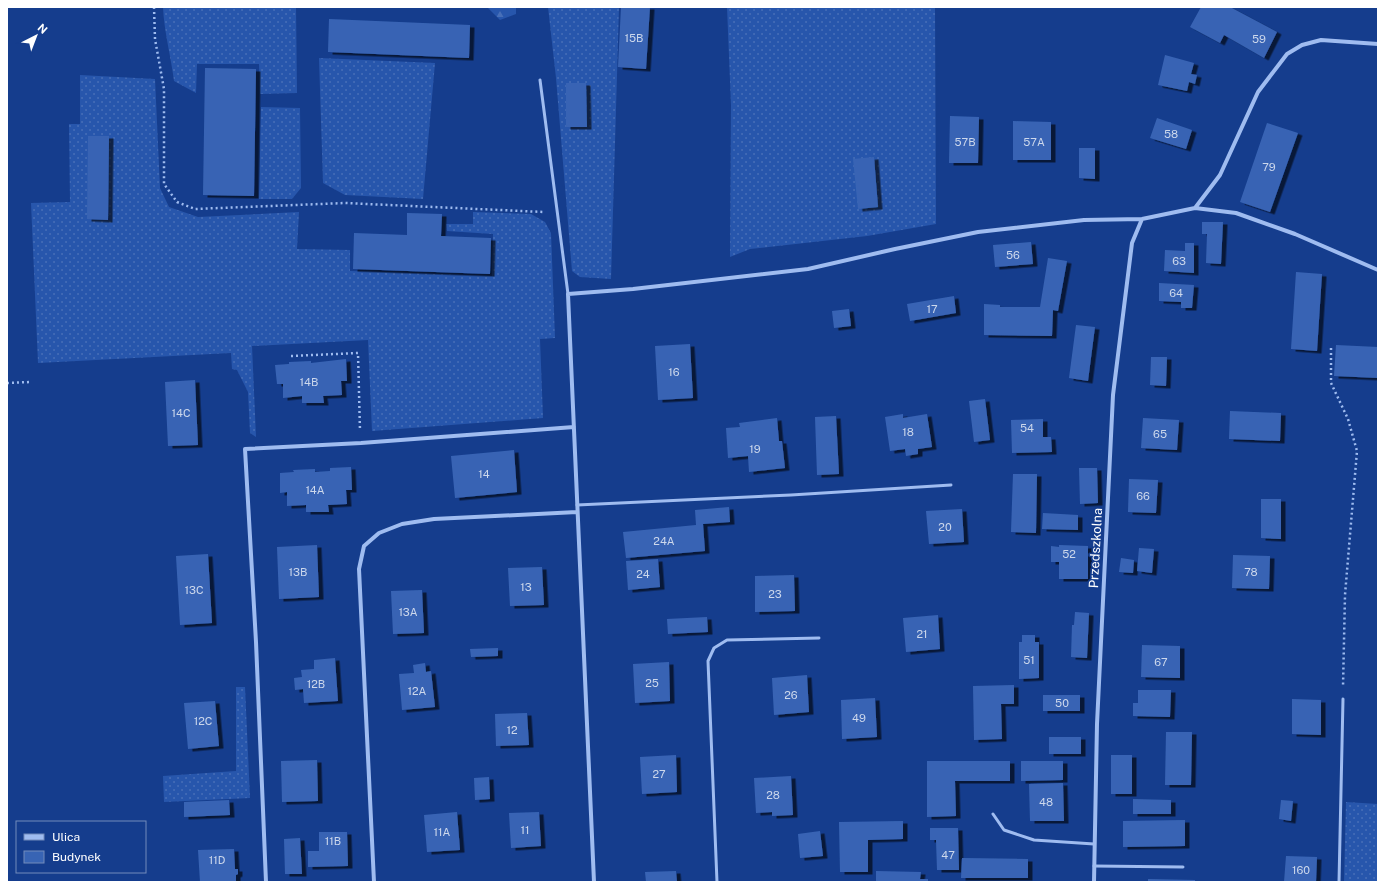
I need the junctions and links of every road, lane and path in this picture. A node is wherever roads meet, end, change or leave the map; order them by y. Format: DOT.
graph roads {
  1 [pos="154,7"];
  2 [pos="1378,44"];
  3 [pos="540,80"];
  4 [pos="1195,208"];
  5 [pos="556,212"];
  6 [pos="1142,219"];
  7 [pos="1378,270"];
  8 [pos="568,294"];
  9 [pos="1331,348"];
  10 [pos="291,356"];
  11 [pos="30,382"];
  12 [pos="7,383"];
  13 [pos="574,427"];
  14 [pos="361,443"];
  15 [pos="950,485"];
  16 [pos="577,505"];
  17 [pos="577,512"];
  18 [pos="819,638"];
  19 [pos="1343,699"];
  20 [pos="993,814"];
  21 [pos="1094,844"];
  22 [pos="1094,866"];
  23 [pos="1183,867"];
  24 [pos="266,882"];
  25 [pos="374,882"];
  26 [pos="594,882"];
  27 [pos="718,882"];
  28 [pos="1094,882"];
  29 [pos="1339,882"];
  1 -- 5 [label="path"];
  2 -- 4 [label="street"];
  3 -- 5 [label="lane"];
  4 -- 6 [label="street"];
  4 -- 7 [label="street"];
  5 -- 8 [label="lane"];
  6 -- 8 [label="street"];
  6 -- 21 [label="street, Przedszkolna"];
  8 -- 13 [label="street"];
  9 -- 19 [label="path"];
  10 -- 14 [label="path"];
  11 -- 12 [label="path"];
  13 -- 14 [label="street"];
  13 -- 16 [label="street"];
  14 -- 24 [label="street"];
  15 -- 16 [label="lane"];
  16 -- 17 [label="street"];
  17 -- 25 [label="street"];
  17 -- 26 [label="street"];
  18 -- 27 [label="lane"];
  19 -- 29 [label="lane"];
  20 -- 21 [label="lane"];
  21 -- 22 [label="street, Przedszkolna"];
  22 -- 23 [label="lane"];
  22 -- 28 [label="street, Przedszkolna"];
}
